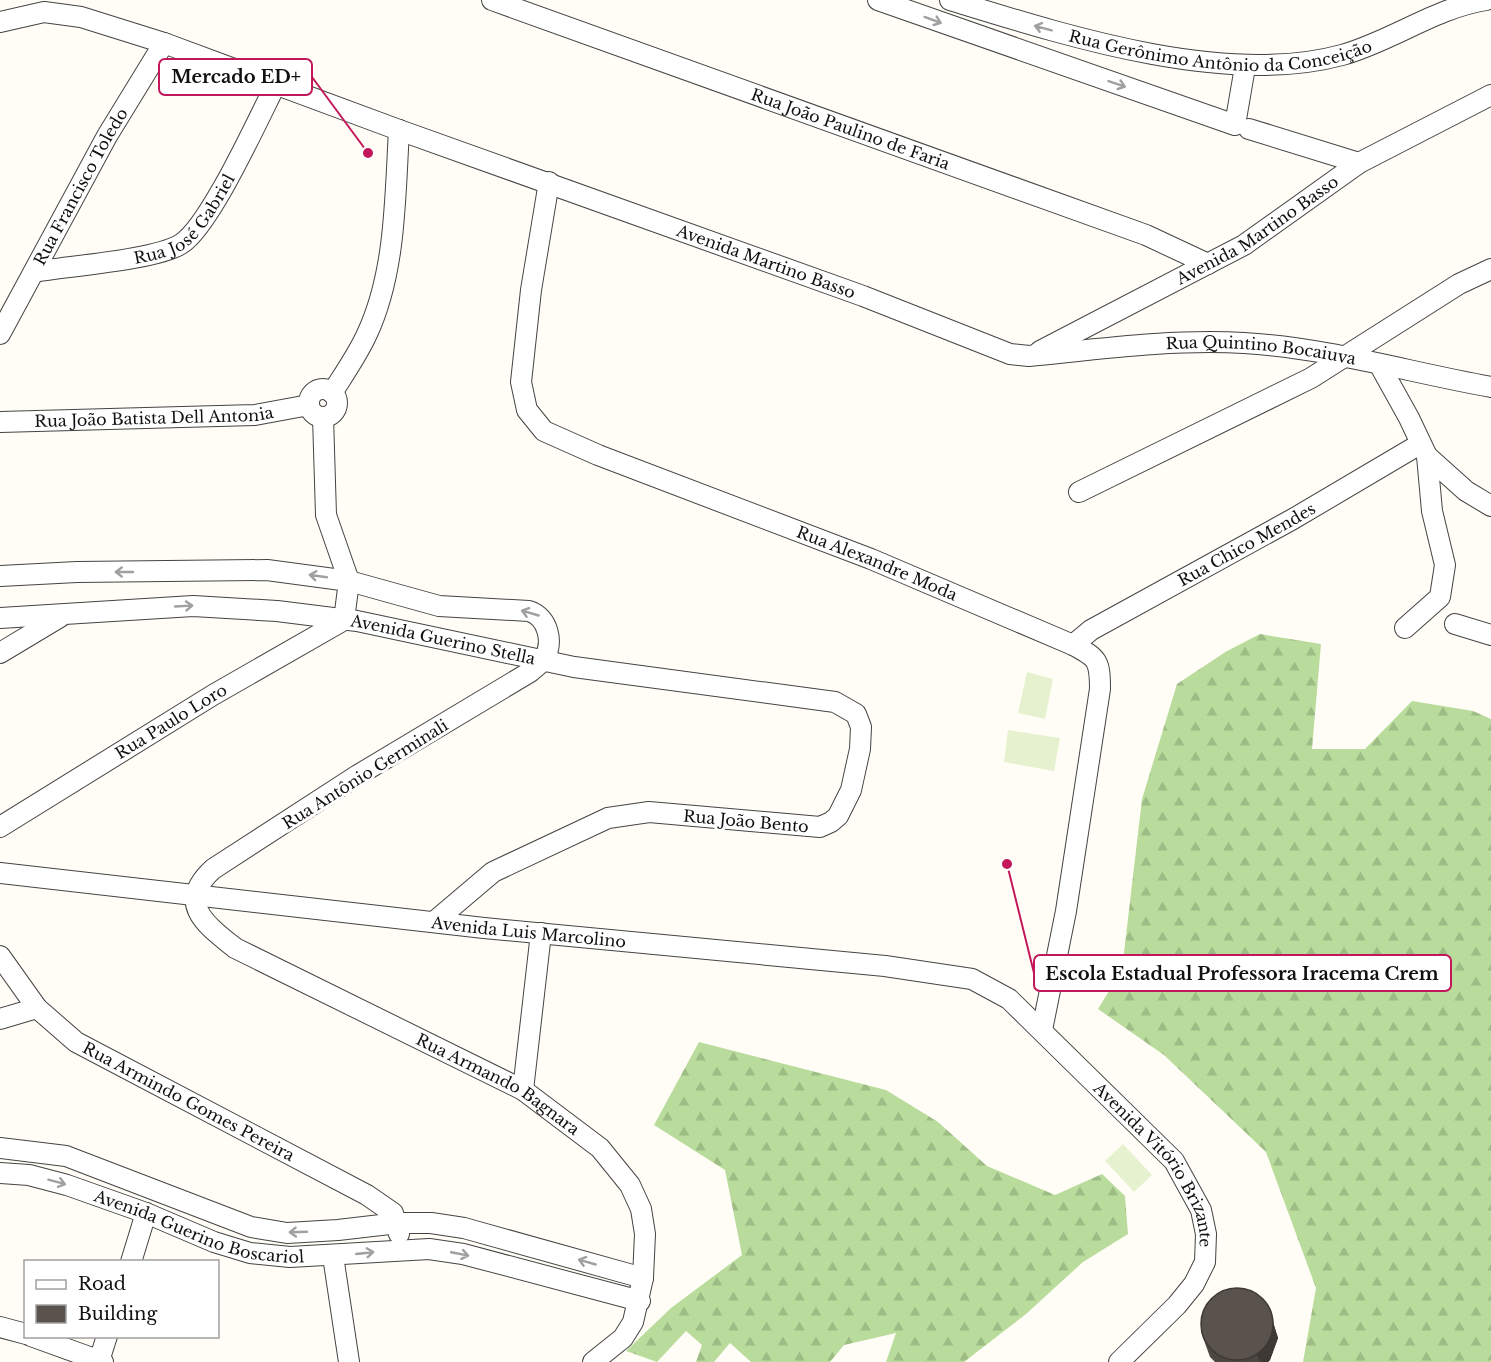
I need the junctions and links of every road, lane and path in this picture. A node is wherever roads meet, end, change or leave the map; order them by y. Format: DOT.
graph roads {
  1 [pos="492,0"];
  2 [pos="878,0"];
  3 [pos="950,0"];
  4 [pos="1486,0"];
  5 [pos="0,22"];
  6 [pos="164,42"];
  7 [pos="1245,67"];
  8 [pos="276,84"];
  9 [pos="1491,95"];
  10 [pos="1242,127"];
  11 [pos="399,130"];
  12 [pos="1359,163"];
  13 [pos="549,182"];
  14 [pos="1208,264"];
  15 [pos="1491,269"];
  16 [pos="34,272"];
  17 [pos="0,334"];
  18 [pos="1029,356"];
  19 [pos="1350,356"];
  20 [pos="1379,364"];
  21 [pos="1491,387"];
  22 [pos="316,411"];
  23 [pos="0,422"];
  24 [pos="1424,450"];
  25 [pos="1079,492"];
  26 [pos="1491,506"];
  27 [pos="0,576"];
  28 [pos="349,581"];
  29 [pos="65,614"];
  30 [pos="0,618"];
  31 [pos="344,620"];
  32 [pos="1455,624"];
  33 [pos="1405,628"];
  34 [pos="1491,635"];
  35 [pos="1073,645"];
  36 [pos="0,652"];
  37 [pos="543,660"];
  38 [pos="0,827"];
  39 [pos="0,873"];
  40 [pos="194,894"];
  41 [pos="434,921"];
  42 [pos="541,933"];
  43 [pos="0,956"];
  44 [pos="37,1008"];
  45 [pos="0,1019"];
  46 [pos="1042,1030"];
  47 [pos="523,1089"];
  48 [pos="0,1148"];
  49 [pos="0,1173"];
  50 [pos="146,1213"];
  51 [pos="398,1223"];
  52 [pos="401,1250"];
  53 [pos="333,1256"];
  54 [pos="132,1260"];
  55 [pos="643,1278"];
  56 [pos="640,1301"];
  57 [pos="0,1327"];
  58 [pos="24,1333"];
  59 [pos="37,1338"];
  60 [pos="107,1338"];
  61 [pos="101,1361"];
  62 [pos="349,1362"];
  63 [pos="593,1362"];
  64 [pos="1119,1362"];
  1 -- 14 [label="street, Rua João Paulino de Faria"];
  2 -- 10 [label="street, Rua Gerônimo Antônio da Conceição, one-way"];
  7 -- 3 [label="street, Rua Gerônimo Antônio da Conceição, one-way"];
  4 -- 7 [label="street, Rua Gerônimo Antônio da Conceição"];
  5 -- 6 [label="street, Avenida Martino Basso"];
  6 -- 8 [label="street, Avenida Martino Basso"];
  6 -- 16 [label="street, Rua Francisco Toledo"];
  7 -- 10 [label="street"];
  8 -- 11 [label="street, Avenida Martino Basso"];
  8 -- 16 [label="street, Rua José Gabriel"];
  9 -- 12 [label="street, Avenida Martino Basso"];
  10 -- 12 [label="street, Rua Gerônimo Antônio da Conceição"];
  11 -- 13 [label="street, Avenida Martino Basso"];
  11 -- 22 [label="street"];
  12 -- 14 [label="street, Avenida Martino Basso"];
  13 -- 18 [label="street, Avenida Martino Basso"];
  13 -- 35 [label="street, Rua Alexandre Moda"];
  14 -- 18 [label="street, Avenida Martino Basso"];
  15 -- 19 [label="street"];
  16 -- 17 [label="street, Rua Francisco Toledo"];
  18 -- 19 [label="street, Rua Quintino Bocaiuva"];
  19 -- 20 [label="street, Rua Quintino Bocaiuva"];
  19 -- 25 [label="street"];
  20 -- 21 [label="street, Rua Quintino Bocaiuva"];
  20 -- 24 [label="street"];
  22 -- 23 [label="street, Rua João Batista Dell Antonia"];
  22 -- 28 [label="street"];
  24 -- 26 [label="street"];
  24 -- 33 [label="street"];
  24 -- 35 [label="street, Rua Chico Mendes"];
  28 -- 27 [label="street, Avenida Guerino Stella, one-way"];
  28 -- 31 [label="street"];
  37 -- 28 [label="street, Avenida Guerino Stella, one-way"];
  29 -- 30 [label="street, Avenida Guerino Stella"];
  29 -- 31 [label="street, Avenida Guerino Stella, one-way"];
  29 -- 36 [label="street"];
  31 -- 37 [label="street, Avenida Guerino Stella"];
  31 -- 38 [label="street, Rua Paulo Loro"];
  32 -- 34 [label="street"];
  35 -- 46 [label="street, Rua Alexandre Moda"];
  37 -- 40 [label="street, Rua Antônio Germinali"];
  37 -- 41 [label="street, Rua João Bento"];
  39 -- 40 [label="street, Avenida Luis Marcolino"];
  40 -- 41 [label="street, Avenida Luis Marcolino"];
  40 -- 47 [label="street, Rua Armando Bagnara"];
  41 -- 42 [label="street, Avenida Luis Marcolino"];
  42 -- 46 [label="street, Avenida Luis Marcolino"];
  42 -- 47 [label="street"];
  43 -- 44 [label="street, Rua Armindo Gomes Pereira"];
  44 -- 45 [label="street"];
  44 -- 51 [label="street, Rua Armindo Gomes Pereira"];
  46 -- 64 [label="street, Avenida Vitório Brizante"];
  47 -- 55 [label="street, Rua Armando Bagnara"];
  51 -- 48 [label="street, Avenida Guerino Boscariol, one-way"];
  49 -- 50 [label="street, Avenida Guerino Boscariol, one-way"];
  50 -- 53 [label="street, Avenida Guerino Boscariol"];
  50 -- 54 [label="street"];
  51 -- 52 [label="street"];
  55 -- 51 [label="street, one-way"];
  53 -- 52 [label="street, Avenida Guerino Boscariol, one-way"];
  52 -- 56 [label="street, one-way"];
  53 -- 62 [label="street"];
  55 -- 56 [label="street, Rua Armando Bagnara"];
  56 -- 63 [label="street, Rua Armando Bagnara"];
  57 -- 58 [label="street"];
  59 -- 61 [label="street"];
  60 -- 61 [label="street"];
}
